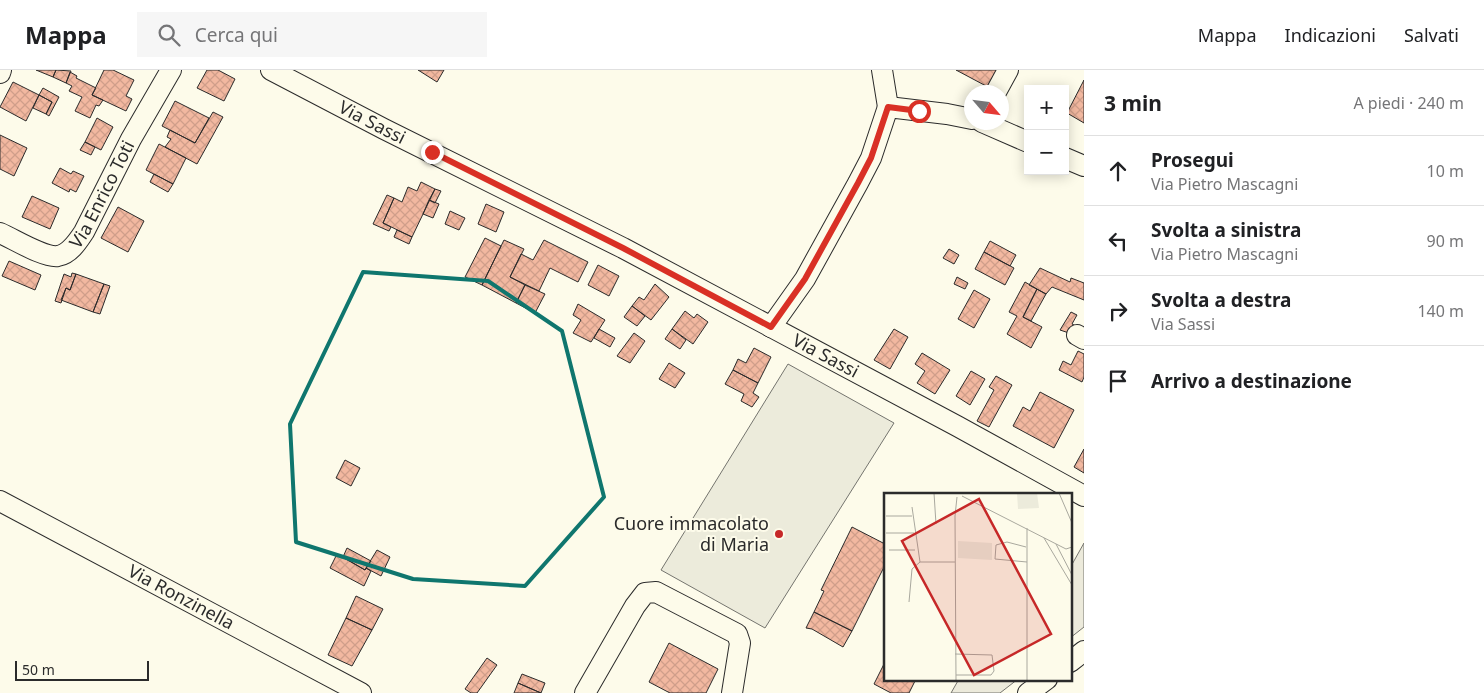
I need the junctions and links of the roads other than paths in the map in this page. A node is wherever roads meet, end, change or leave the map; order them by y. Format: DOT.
graph roads {
  1 [pos="171,70"];
  2 [pos="271,70"];
  3 [pos="882,70"];
  4 [pos="1008,70"];
  5 [pos="1000,85"];
  6 [pos="888,107"];
  7 [pos="964,117"];
  8 [pos="1000,130"];
  9 [pos="1024,140"];
  10 [pos="1069,160"];
  11 [pos="1084,166"];
  12 [pos="0,233"];
  13 [pos="771,327"];
  14 [pos="1084,496"];
  15 [pos="0,501"];
  16 [pos="1084,652"];
  17 [pos="1072,661"];
  18 [pos="1046,680"];
  19 [pos="361,693"];
  20 [pos="585,693"];
  21 [pos="732,693"];
  22 [pos="1028,693"];
  1 -- 12 [label="street, Via Enrico Toti"];
  2 -- 13 [label="street, Via Sassi"];
  3 -- 6 [label="street"];
  4 -- 5 [label="street"];
  6 -- 7 [label="street"];
  6 -- 13 [label="street"];
  8 -- 9 [label="street"];
  10 -- 11 [label="street"];
  13 -- 14 [label="street, Via Sassi"];
  15 -- 19 [label="street, Via Ronzinella"];
  16 -- 17 [label="street"];
  18 -- 22 [label="street"];
  20 -- 21 [label="street"];
}
